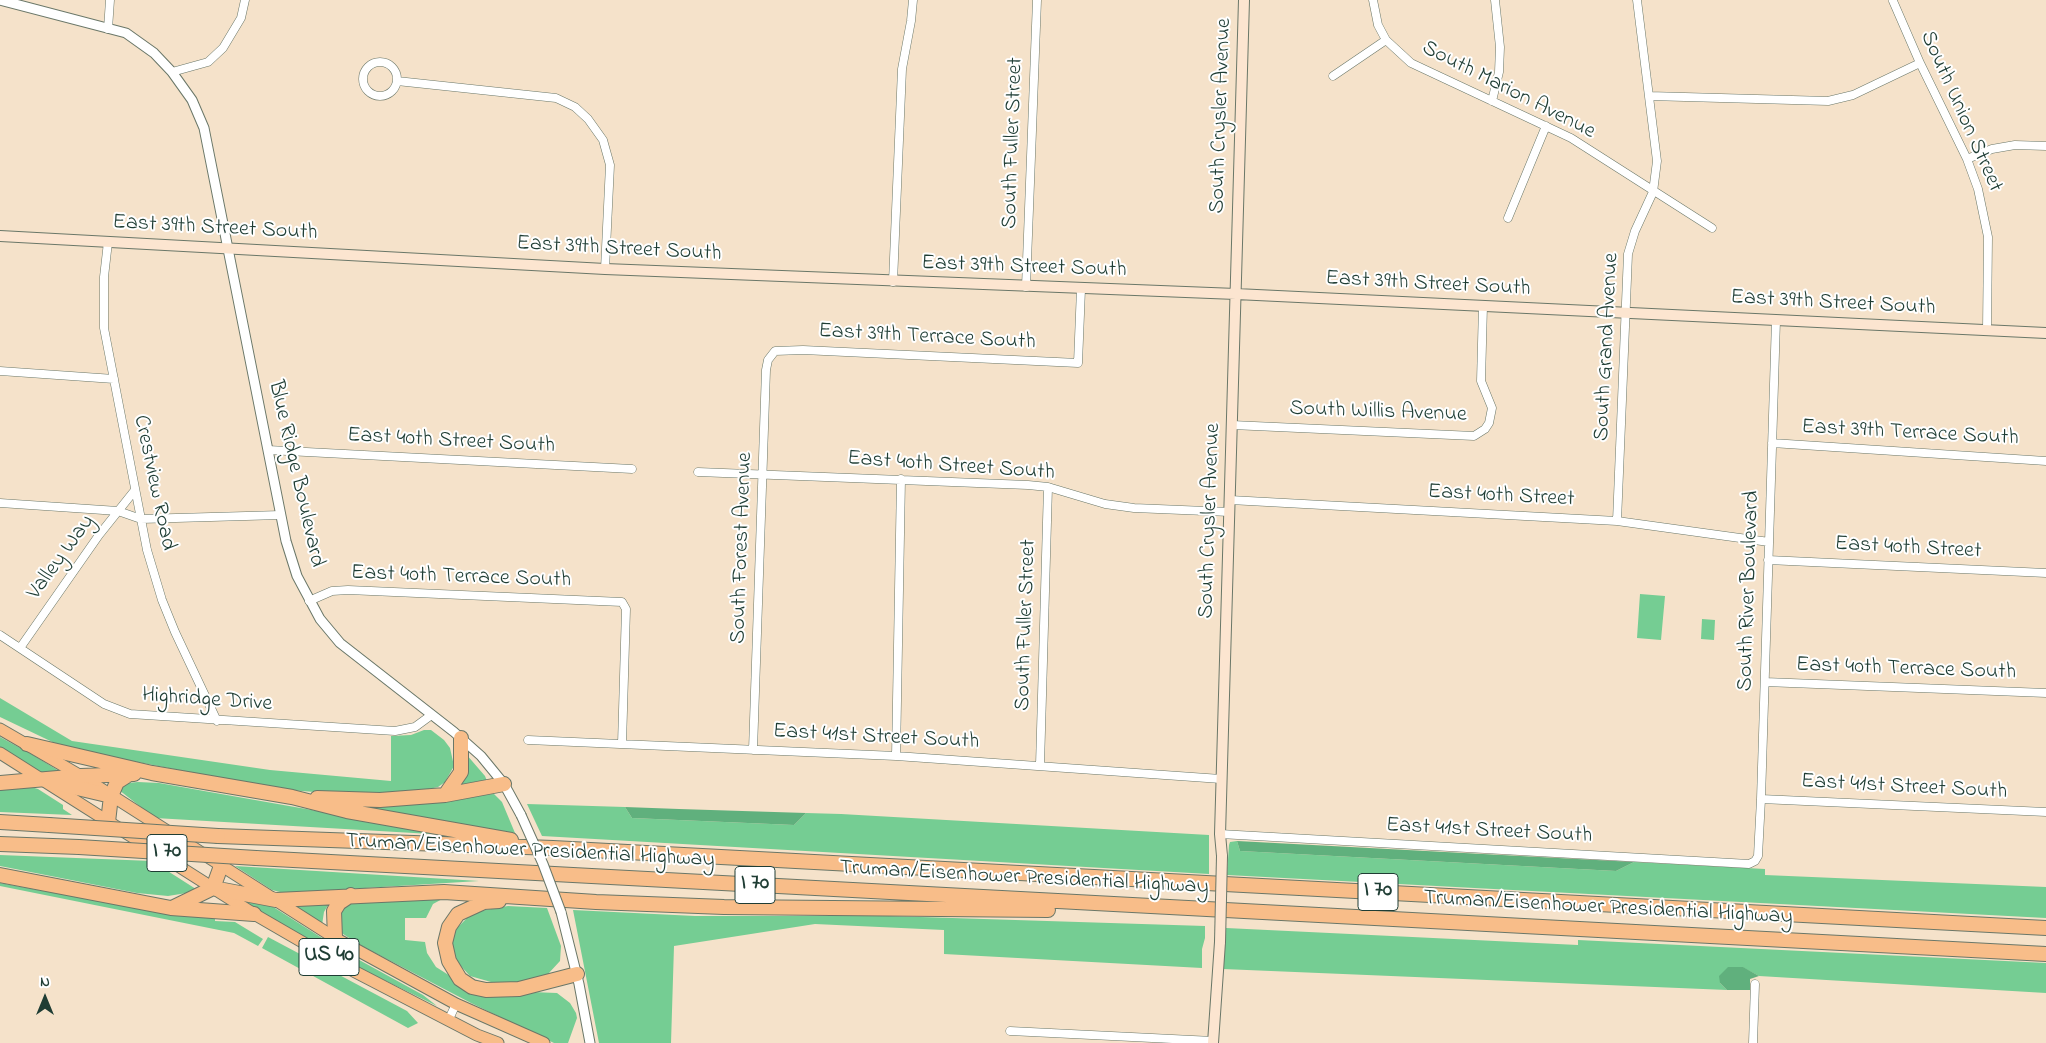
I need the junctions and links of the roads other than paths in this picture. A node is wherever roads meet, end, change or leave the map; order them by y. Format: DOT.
graph roads {
  1 [pos="0,0"];
  2 [pos="110,0"];
  3 [pos="245,0"];
  4 [pos="913,0"];
  5 [pos="1037,0"];
  6 [pos="1244,0"];
  7 [pos="1373,0"];
  8 [pos="1495,0"];
  9 [pos="1637,0"];
  10 [pos="1893,1"];
  11 [pos="108,29"];
  12 [pos="1386,40"];
  13 [pos="1920,63"];
  14 [pos="172,72"];
  15 [pos="1333,76"];
  16 [pos="397,80"];
  17 [pos="1649,96"];
  18 [pos="1492,101"];
  19 [pos="1546,126"];
  20 [pos="2046,146"];
  21 [pos="1967,159"];
  22 [pos="1653,192"];
  23 [pos="1508,218"];
  24 [pos="1712,228"];
  25 [pos="0,236"];
  26 [pos="108,242"];
  27 [pos="228,247"];
  28 [pos="605,269"];
  29 [pos="894,282"];
  30 [pos="1026,287"];
  31 [pos="1081,289"];
  32 [pos="1236,294"];
  33 [pos="1483,306"];
  34 [pos="1625,313"];
  35 [pos="1776,320"];
  36 [pos="1987,330"];
  37 [pos="2046,333"];
  38 [pos="775,351"];
  39 [pos="0,371"];
  40 [pos="114,379"];
  41 [pos="1232,425"];
  42 [pos="1772,444"];
  43 [pos="268,450"];
  44 [pos="2046,461"];
  45 [pos="632,469"];
  46 [pos="698,472"];
  47 [pos="763,474"];
  48 [pos="901,479"];
  49 [pos="1048,487"];
  50 [pos="135,490"];
  51 [pos="1230,500"];
  52 [pos="0,503"];
  53 [pos="118,511"];
  54 [pos="1230,512"];
  55 [pos="281,515"];
  56 [pos="141,519"];
  57 [pos="1617,521"];
  58 [pos="1768,542"];
  59 [pos="1768,560"];
  60 [pos="2046,573"];
  61 [pos="309,601"];
  62 [pos="0,635"];
  63 [pos="20,648"];
  64 [pos="1765,682"];
  65 [pos="2046,693"];
  66 [pos="430,716"];
  67 [pos="217,720"];
  68 [pos="0,729"];
  69 [pos="461,738"];
  70 [pos="528,740"];
  71 [pos="27,744"];
  72 [pos="622,744"];
  73 [pos="753,750"];
  74 [pos="0,753"];
  75 [pos="896,756"];
  76 [pos="1040,764"];
  77 [pos="152,773"];
  78 [pos="128,775"];
  79 [pos="81,776"];
  80 [pos="1221,779"];
  81 [pos="42,781"];
  82 [pos="0,783"];
  83 [pos="504,784"];
  84 [pos="445,795"];
  85 [pos="111,796"];
  86 [pos="292,797"];
  87 [pos="1761,799"];
  88 [pos="2046,812"];
  89 [pos="0,822"];
  90 [pos="108,822"];
  91 [pos="1220,834"];
  92 [pos="0,844"];
  93 [pos="553,848"];
  94 [pos="1755,861"];
  95 [pos="221,866"];
  96 [pos="0,876"];
  97 [pos="214,888"];
  98 [pos="351,895"];
  99 [pos="533,899"];
  100 [pos="276,900"];
  101 [pos="171,908"];
  102 [pos="1176,908"];
  103 [pos="254,914"];
  104 [pos="2046,928"];
  105 [pos="335,938"];
  106 [pos="2046,954"];
  107 [pos="577,974"];
  108 [pos="1755,984"];
  109 [pos="456,1004"];
  110 [pos="449,1019"];
  111 [pos="1010,1031"];
  112 [pos="478,1035"];
  113 [pos="1213,1042"];
  114 [pos="487,1043"];
  115 [pos="498,1043"];
  116 [pos="544,1043"];
  117 [pos="590,1043"];
  118 [pos="1754,1043"];
  1 -- 11 [label="street, Blue Ridge Boulevard"];
  2 -- 11 [label="street"];
  3 -- 14 [label="street"];
  4 -- 29 [label="street"];
  5 -- 30 [label="street, South Fuller Street"];
  6 -- 32 [label="main road, South Crysler Avenue"];
  7 -- 12 [label="street, South Marion Avenue"];
  8 -- 18 [label="street"];
  9 -- 17 [label="street, South Grand Avenue"];
  10 -- 13 [label="street, South Union Street"];
  11 -- 14 [label="street, Blue Ridge Boulevard"];
  12 -- 15 [label="street"];
  12 -- 18 [label="street, South Marion Avenue"];
  13 -- 17 [label="street"];
  13 -- 21 [label="street, South Union Street"];
  14 -- 27 [label="street, Blue Ridge Boulevard"];
  16 -- 16 [label="street"];
  16 -- 28 [label="street"];
  17 -- 22 [label="street, South Grand Avenue"];
  18 -- 19 [label="street, South Marion Avenue"];
  19 -- 22 [label="street, South Marion Avenue"];
  19 -- 23 [label="street"];
  20 -- 21 [label="street"];
  21 -- 36 [label="street, South Union Street"];
  22 -- 24 [label="street, South Marion Avenue"];
  22 -- 34 [label="street, South Grand Avenue"];
  25 -- 26 [label="main road, East 39th Street South"];
  26 -- 27 [label="main road, East 39th Street South"];
  26 -- 40 [label="street, Crestview Road"];
  27 -- 28 [label="main road, East 39th Street South"];
  27 -- 43 [label="street, Blue Ridge Boulevard"];
  28 -- 29 [label="main road, East 39th Street South"];
  29 -- 30 [label="main road, East 39th Street South"];
  30 -- 31 [label="main road, East 39th Street South"];
  31 -- 32 [label="main road, East 39th Street South"];
  31 -- 38 [label="street, East 39th Terrace South"];
  32 -- 33 [label="main road, East 39th Street South"];
  32 -- 41 [label="main road, South Crysler Avenue"];
  33 -- 34 [label="main road, East 39th Street South"];
  33 -- 41 [label="street, South Willis Avenue"];
  34 -- 35 [label="main road, East 39th Street South"];
  34 -- 57 [label="street, South Grand Avenue"];
  35 -- 36 [label="main road, East 39th Street South"];
  35 -- 42 [label="street, South River Boulevard"];
  36 -- 37 [label="main road, East 39th Street South"];
  38 -- 47 [label="street, South Forest Avenue"];
  39 -- 40 [label="street"];
  40 -- 50 [label="street, Crestview Road"];
  41 -- 51 [label="main road, South Crysler Avenue"];
  42 -- 44 [label="street, East 39th Terrace South"];
  42 -- 58 [label="street, South River Boulevard"];
  43 -- 45 [label="street, East 40th Street South"];
  43 -- 55 [label="street, Blue Ridge Boulevard"];
  46 -- 47 [label="street, East 40th Street South"];
  47 -- 48 [label="street, East 40th Street South"];
  47 -- 73 [label="street, South Forest Avenue"];
  48 -- 49 [label="street, East 40th Street South"];
  48 -- 75 [label="street"];
  49 -- 54 [label="street, East 40th Street South"];
  49 -- 76 [label="street, South Fuller Street"];
  50 -- 53 [label="street, Valley Way"];
  50 -- 56 [label="street, Crestview Road"];
  51 -- 54 [label="main road, South Crysler Avenue"];
  51 -- 57 [label="street, East 40th Street"];
  52 -- 53 [label="street"];
  53 -- 56 [label="street"];
  53 -- 63 [label="street, Valley Way"];
  54 -- 80 [label="main road, South Crysler Avenue"];
  55 -- 56 [label="street"];
  55 -- 61 [label="street, Blue Ridge Boulevard"];
  56 -- 67 [label="street, Crestview Road"];
  57 -- 58 [label="street, East 40th Street"];
  58 -- 59 [label="street, South River Boulevard"];
  59 -- 60 [label="street, East 40th Street"];
  59 -- 64 [label="street, South River Boulevard"];
  61 -- 66 [label="street, Blue Ridge Boulevard"];
  61 -- 72 [label="street, East 40th Terrace South"];
  62 -- 63 [label="street, Highridge Drive"];
  63 -- 67 [label="street, Highridge Drive"];
  64 -- 65 [label="street, East 40th Terrace South"];
  64 -- 87 [label="street, South River Boulevard"];
  66 -- 67 [label="street, Highridge Drive"];
  66 -- 69 [label="street, Blue Ridge Boulevard"];
  68 -- 71 [label="main road, US 40"];
  69 -- 83 [label="street, Blue Ridge Boulevard"];
  69 -- 84 [label="highway"];
  70 -- 72 [label="street, East 41st Street South"];
  71 -- 77 [label="highway"];
  71 -- 79 [label="main road, US 40"];
  72 -- 73 [label="street, East 41st Street South"];
  73 -- 75 [label="street, East 41st Street South"];
  74 -- 81 [label="main road, US 40"];
  75 -- 76 [label="street, East 41st Street South"];
  76 -- 80 [label="street, East 41st Street South"];
  77 -- 78 [label="highway"];
  77 -- 86 [label="highway"];
  78 -- 79 [label="highway"];
  78 -- 85 [label="highway"];
  79 -- 81 [label="highway"];
  79 -- 85 [label="main road, US 40"];
  80 -- 91 [label="main road, South Crysler Avenue"];
  81 -- 82 [label="highway"];
  81 -- 85 [label="highway"];
  81 -- 90 [label="main road, US 40"];
  83 -- 84 [label="highway"];
  83 -- 107 [label="street, Blue Ridge Boulevard, bridge"];
  84 -- 86 [label="highway"];
  85 -- 90 [label="highway"];
  85 -- 95 [label="main road, US 40"];
  86 -- 93 [label="highway"];
  87 -- 88 [label="street, East 41st Street South"];
  87 -- 94 [label="street, South River Boulevard"];
  89 -- 93 [label="highway, Truman/Eisenhower Presidential Highway / I 70, bridge"];
  90 -- 97 [label="main road, US 40"];
  91 -- 94 [label="street, East 41st Street South"];
  91 -- 113 [label="main road, South Crysler Avenue, bridge"];
  92 -- 102 [label="highway, Truman/Eisenhower Presidential Highway / I 70, bridge"];
  93 -- 104 [label="highway, Truman/Eisenhower Presidential Highway / I 70"];
  95 -- 97 [label="highway"];
  95 -- 100 [label="main road, US 40"];
  96 -- 101 [label="highway"];
  97 -- 100 [label="highway"];
  97 -- 101 [label="highway"];
  97 -- 103 [label="main road, US 40"];
  98 -- 99 [label="highway"];
  98 -- 100 [label="highway"];
  98 -- 105 [label="highway"];
  99 -- 102 [label="highway"];
  99 -- 107 [label="highway"];
  100 -- 105 [label="main road, US 40"];
  101 -- 103 [label="highway"];
  102 -- 106 [label="highway, Truman/Eisenhower Presidential Highway / I 70"];
  103 -- 110 [label="main road, US 40"];
  105 -- 109 [label="main road, US 40"];
  107 -- 117 [label="street, Blue Ridge Boulevard"];
  108 -- 118 [label="street"];
  109 -- 110 [label="street"];
  109 -- 116 [label="main road, US 40"];
  110 -- 112 [label="main road, US 40"];
  111 -- 113 [label="street"];
  112 -- 114 [label="main road"];
  112 -- 115 [label="main road, US 40"];
}
